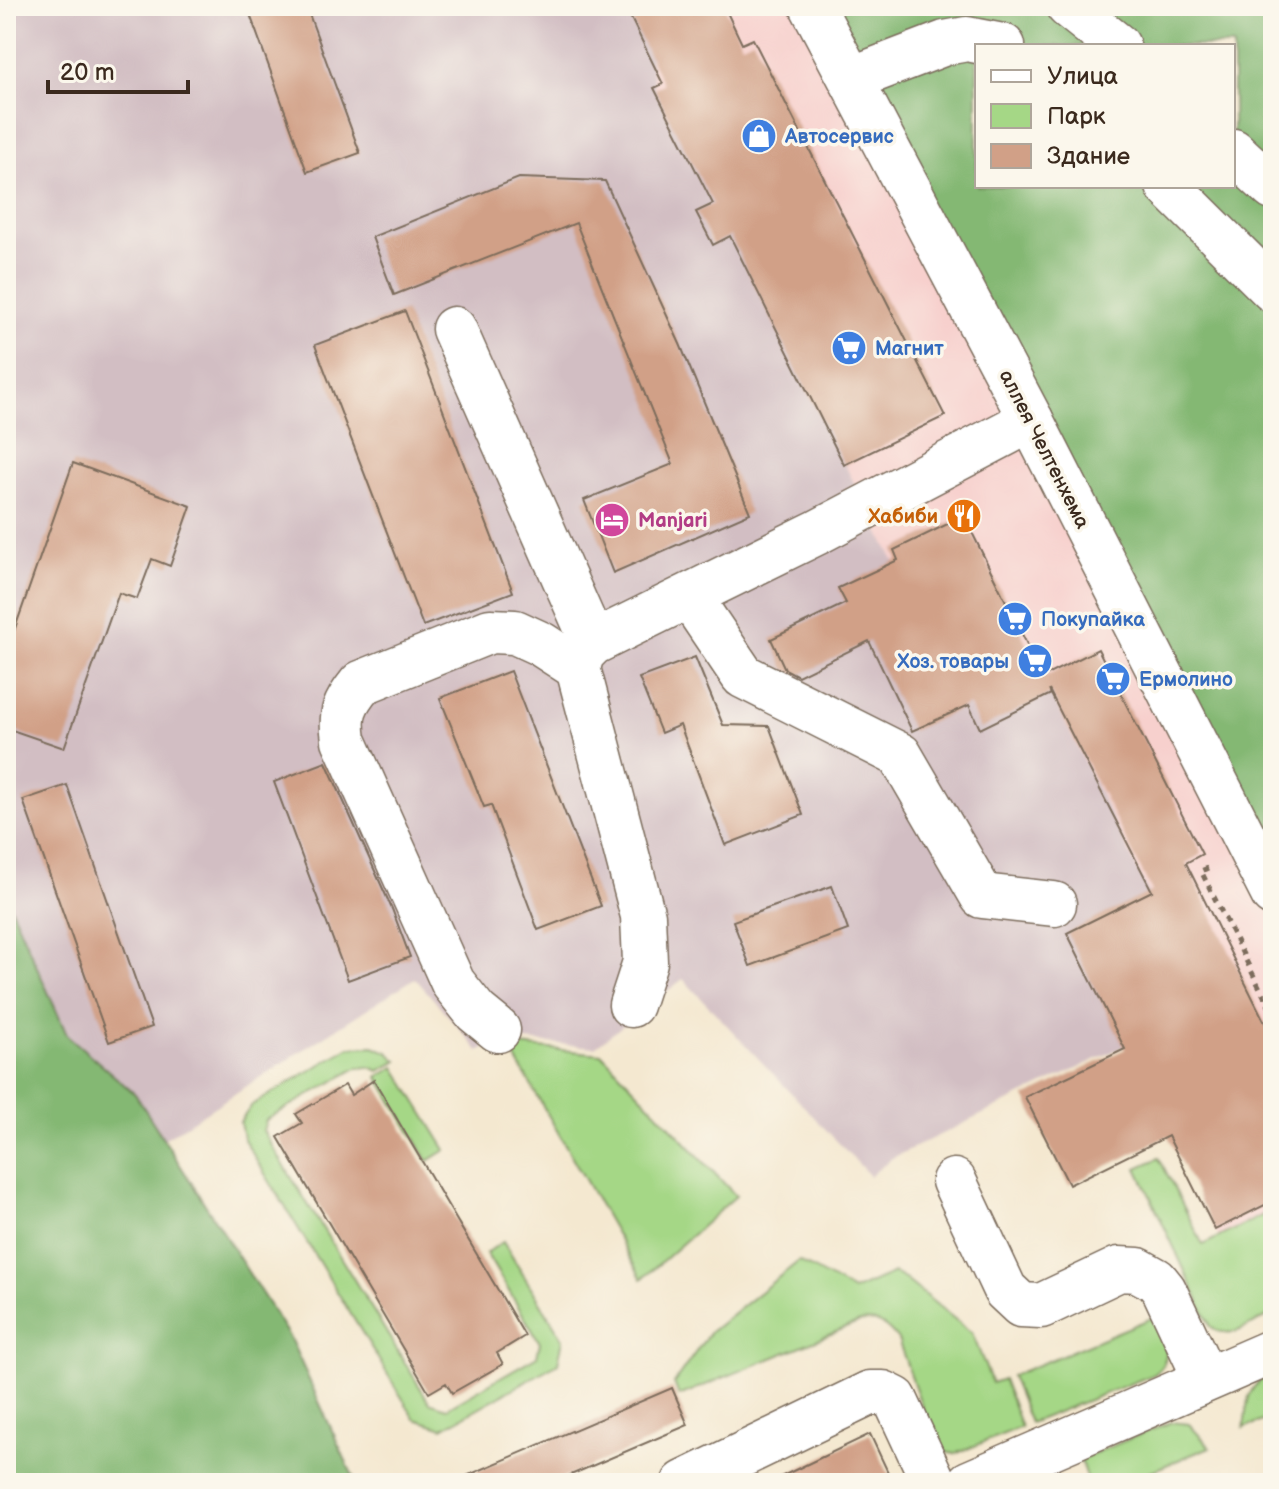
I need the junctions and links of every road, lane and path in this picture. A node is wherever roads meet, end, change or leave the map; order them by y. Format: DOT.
graph roads {
  1 [pos="812,6"];
  2 [pos="1068,6"];
  3 [pos="993,44"];
  4 [pos="1116,44"];
  5 [pos="851,79"];
  6 [pos="1235,153"];
  7 [pos="1170,188"];
  8 [pos="1273,188"];
  9 [pos="1273,290"];
  10 [pos="454,329"];
  11 [pos="1031,420"];
  12 [pos="689,596"];
  13 [pos="585,655"];
  14 [pos="1201,871"];
  15 [pos="1273,894"];
  16 [pos="1054,904"];
  17 [pos="631,1005"];
  18 [pos="1273,1014"];
  19 [pos="498,1030"];
  20 [pos="954,1181"];
  21 [pos="1273,1351"];
  22 [pos="1206,1380"];
  23 [pos="684,1483"];
  24 [pos="934,1483"];
  25 [pos="969,1483"];
  1 -- 5 [label="main road, аллея Челтенхема"];
  2 -- 4 [label="main road"];
  3 -- 5 [label="main road"];
  5 -- 11 [label="main road, аллея Челтенхема"];
  6 -- 8 [label="main road"];
  7 -- 9 [label="main road"];
  10 -- 13 [label="main road"];
  11 -- 12 [label="main road"];
  11 -- 15 [label="main road, аллея Челтенхема"];
  12 -- 13 [label="main road"];
  12 -- 16 [label="main road"];
  13 -- 17 [label="main road"];
  13 -- 19 [label="main road"];
  14 -- 18 [label="path"];
  20 -- 22 [label="main road"];
  21 -- 22 [label="main road"];
  22 -- 25 [label="main road"];
  23 -- 24 [label="main road"];
}
